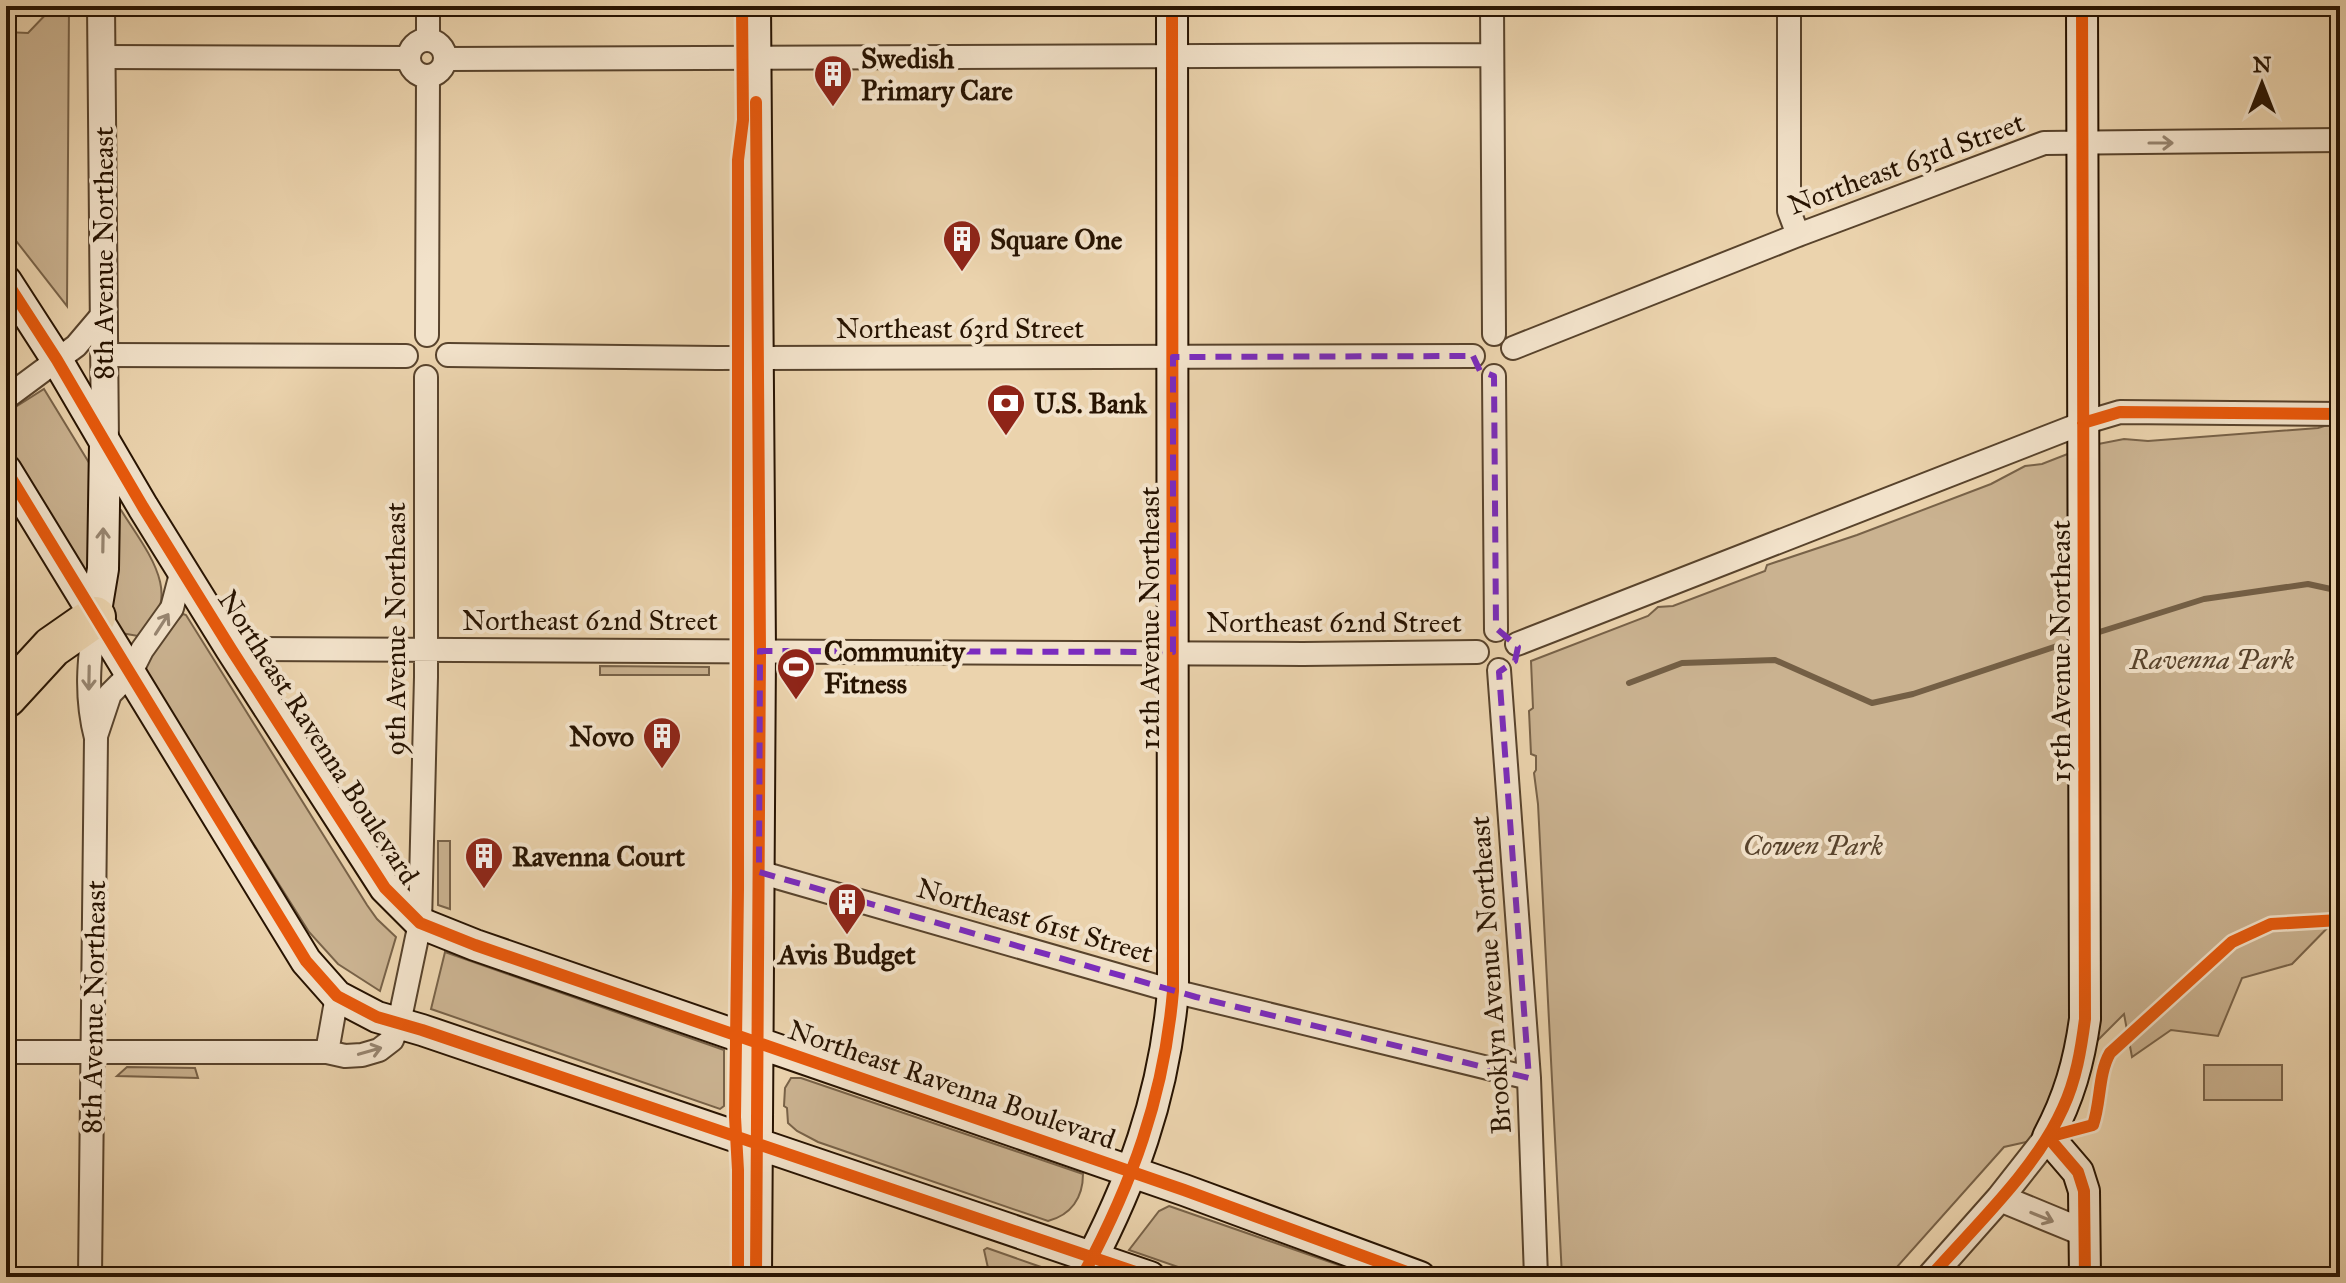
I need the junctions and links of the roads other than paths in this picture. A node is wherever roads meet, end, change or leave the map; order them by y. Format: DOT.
graph roads {
  1 [pos="101,6"];
  2 [pos="428,6"];
  3 [pos="755,6"];
  4 [pos="1172,6"];
  5 [pos="1492,6"];
  6 [pos="1789,6"];
  7 [pos="2082,6"];
  8 [pos="428,40"];
  9 [pos="1492,55"];
  10 [pos="102,57"];
  11 [pos="1173,57"];
  12 [pos="409,58"];
  13 [pos="756,58"];
  14 [pos="446,59"];
  15 [pos="428,76"];
  16 [pos="2340,140"];
  17 [pos="2083,143"];
  18 [pos="1798,235"];
  19 [pos="6,281"];
  20 [pos="104,313"];
  21 [pos="1494,334"];
  22 [pos="427,335"];
  23 [pos="1513,348"];
  24 [pos="104,355"];
  25 [pos="448,355"];
  26 [pos="406,356"];
  27 [pos="1473,356"];
  28 [pos="1173,357"];
  29 [pos="757,358"];
  30 [pos="57,360"];
  31 [pos="1494,376"];
  32 [pos="426,377"];
  33 [pos="6,398"];
  34 [pos="2340,414"];
  35 [pos="2083,423"];
  36 [pos="105,443"];
  37 [pos="6,470"];
  38 [pos="182,570"];
  39 [pos="95,617"];
  40 [pos="1496,630"];
  41 [pos="1517,644"];
  42 [pos="231,649"];
  43 [pos="426,650"];
  44 [pos="760,651"];
  45 [pos="1173,652"];
  46 [pos="1477,652"];
  47 [pos="1499,670"];
  48 [pos="130,674"];
  49 [pos="6,697"];
  50 [pos="96,738"];
  51 [pos="759,872"];
  52 [pos="420,923"];
  53 [pos="1173,991"];
  54 [pos="337,996"];
  55 [pos="399,1023"];
  56 [pos="757,1042"];
  57 [pos="6,1052"];
  58 [pos="327,1052"];
  59 [pos="93,1053"];
  60 [pos="1529,1078"];
  61 [pos="2048,1137"];
  62 [pos="757,1142"];
  63 [pos="1132,1172"];
  64 [pos="2000,1198"];
  65 [pos="2085,1233"];
  66 [pos="1087,1267"];
  67 [pos="90,1277"];
  68 [pos="756,1277"];
  69 [pos="1150,1277"];
  70 [pos="1420,1277"];
  71 [pos="1536,1277"];
  72 [pos="1930,1277"];
  73 [pos="2085,1277"];
  1 -- 10 [label="street, 8th Avenue Northeast"];
  2 -- 8 [label="street"];
  3 -- 13 [label="main road"];
  4 -- 11 [label="main road, 12th Avenue Northeast"];
  5 -- 9 [label="street"];
  6 -- 18 [label="street"];
  7 -- 17 [label="main road, 15th Avenue Northeast"];
  8 -- 12 [label="street"];
  8 -- 14 [label="street"];
  9 -- 11 [label="street"];
  9 -- 21 [label="street"];
  10 -- 12 [label="street"];
  10 -- 20 [label="street, 8th Avenue Northeast"];
  11 -- 13 [label="street"];
  11 -- 28 [label="main road, 12th Avenue Northeast"];
  12 -- 15 [label="street"];
  13 -- 14 [label="street"];
  13 -- 29 [label="main road"];
  14 -- 15 [label="street"];
  15 -- 22 [label="street"];
  17 -- 16 [label="street, Northeast 63rd Street, one-way"];
  17 -- 18 [label="street, Northeast 63rd Street"];
  17 -- 35 [label="main road, 15th Avenue Northeast"];
  18 -- 23 [label="street, Northeast 63rd Street"];
  19 -- 30 [label="main road, Northeast Ravenna Boulevard"];
  20 -- 24 [label="street, 8th Avenue Northeast"];
  20 -- 30 [label="street"];
  21 -- 23 [label="street"];
  21 -- 27 [label="street"];
  22 -- 25 [label="street"];
  22 -- 26 [label="street"];
  23 -- 31 [label="street"];
  24 -- 26 [label="street"];
  24 -- 36 [label="street, 8th Avenue Northeast"];
  25 -- 29 [label="street, Northeast 63rd Street"];
  25 -- 32 [label="street"];
  26 -- 32 [label="street"];
  27 -- 28 [label="street, Northeast 63rd Street"];
  27 -- 31 [label="street"];
  28 -- 29 [label="street, Northeast 63rd Street"];
  28 -- 45 [label="main road, 12th Avenue Northeast"];
  29 -- 44 [label="main road"];
  30 -- 33 [label="street"];
  30 -- 36 [label="main road, Northeast Ravenna Boulevard"];
  31 -- 40 [label="street"];
  32 -- 43 [label="street, 9th Avenue Northeast"];
  34 -- 35 [label="street"];
  35 -- 41 [label="street"];
  35 -- 61 [label="main road, 15th Avenue Northeast"];
  36 -- 38 [label="main road, Northeast Ravenna Boulevard"];
  39 -- 36 [label="main road, 8th Avenue Northeast, one-way"];
  37 -- 39 [label="main road"];
  38 -- 42 [label="main road, Northeast Ravenna Boulevard"];
  48 -- 38 [label="street, 8th Avenue Northeast, one-way"];
  39 -- 48 [label="main road"];
  39 -- 49 [label="highway"];
  39 -- 50 [label="street, 8th Avenue Northeast, one-way"];
  40 -- 41 [label="street"];
  40 -- 46 [label="street"];
  41 -- 47 [label="street"];
  42 -- 43 [label="street, Northeast 62nd Street"];
  42 -- 52 [label="main road, Northeast Ravenna Boulevard"];
  43 -- 44 [label="street, Northeast 62nd Street"];
  43 -- 52 [label="street, 9th Avenue Northeast"];
  44 -- 45 [label="street, Northeast 62nd Street"];
  44 -- 51 [label="main road"];
  45 -- 46 [label="street, Northeast 62nd Street"];
  45 -- 53 [label="main road, 12th Avenue Northeast"];
  46 -- 47 [label="street"];
  47 -- 60 [label="street, Brooklyn Avenue Northeast"];
  48 -- 50 [label="street, 8th Avenue Northeast"];
  48 -- 54 [label="main road"];
  50 -- 59 [label="street, 8th Avenue Northeast"];
  51 -- 53 [label="street, Northeast 61st Street"];
  51 -- 56 [label="main road"];
  52 -- 55 [label="street, 9th Avenue Northeast"];
  52 -- 56 [label="main road, Northeast Ravenna Boulevard"];
  53 -- 60 [label="street, Northeast 61st Street"];
  53 -- 63 [label="main road, 12th Avenue Northeast"];
  54 -- 55 [label="main road"];
  54 -- 58 [label="street"];
  58 -- 55 [label="street, one-way"];
  55 -- 62 [label="main road"];
  56 -- 62 [label="main road"];
  56 -- 63 [label="main road, Northeast Ravenna Boulevard"];
  57 -- 59 [label="street"];
  58 -- 59 [label="street"];
  59 -- 67 [label="street, 8th Avenue Northeast"];
  60 -- 71 [label="street, Brooklyn Avenue Northeast"];
  61 -- 64 [label="street"];
  61 -- 65 [label="main road"];
  62 -- 66 [label="main road"];
  62 -- 68 [label="main road"];
  63 -- 66 [label="main road, 12th Avenue Northeast"];
  63 -- 70 [label="main road, Northeast Ravenna Boulevard"];
  64 -- 65 [label="street, one-way"];
  64 -- 72 [label="street"];
  65 -- 73 [label="main road"];
  66 -- 69 [label="main road"];
}
